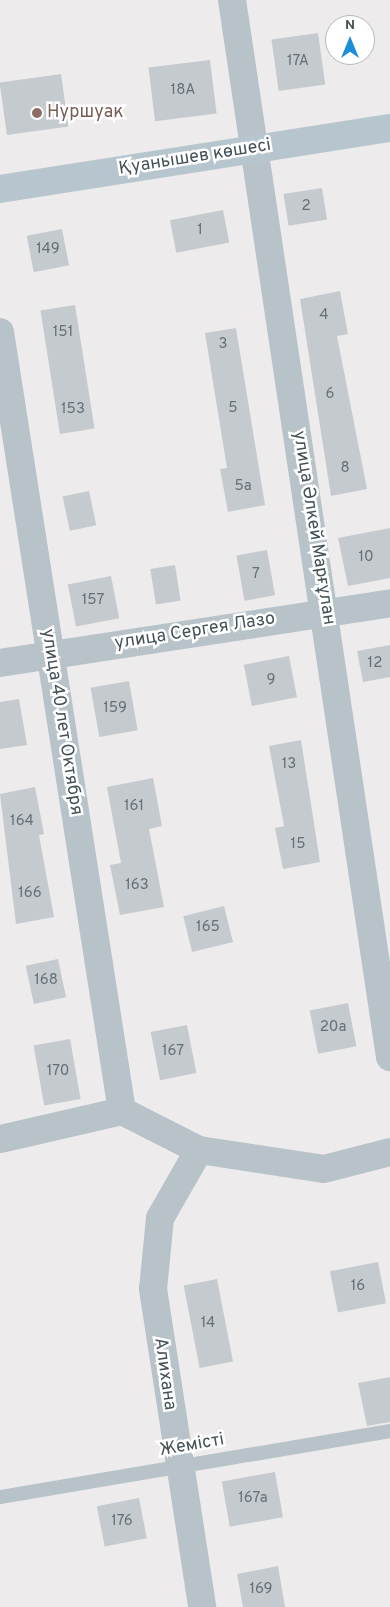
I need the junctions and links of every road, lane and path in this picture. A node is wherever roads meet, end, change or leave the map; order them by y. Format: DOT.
graph roads {
  1 [pos="232,0"];
  2 [pos="390,128"];
  3 [pos="254,148"];
  4 [pos="0,189"];
  5 [pos="0,332"];
  6 [pos="390,603"];
  7 [pos="326,610"];
  8 [pos="50,655"];
  9 [pos="0,663"];
  10 [pos="390,1057"];
  11 [pos="122,1111"];
  12 [pos="0,1139"];
  13 [pos="199,1150"];
  14 [pos="390,1152"];
  15 [pos="390,1431"];
  16 [pos="179,1467"];
  17 [pos="0,1497"];
  18 [pos="202,1607"];
  1 -- 3 [label="street, улица Әлкей Марғұлан"];
  2 -- 3 [label="street, Қуанышев көшесі"];
  3 -- 4 [label="street, Қуанышев көшесі"];
  3 -- 7 [label="street, улица Әлкей Марғұлан"];
  5 -- 8 [label="street, улица 40 лет Октября"];
  6 -- 7 [label="street, улица Сергея Лазо"];
  7 -- 8 [label="street, улица Сергея Лазо"];
  7 -- 10 [label="street, улица Әлкей Марғұлан"];
  8 -- 9 [label="street, улица Сергея Лазо"];
  8 -- 11 [label="street, улица 40 лет Октября"];
  11 -- 12 [label="street"];
  11 -- 13 [label="street"];
  13 -- 14 [label="street"];
  13 -- 16 [label="street, Алихана"];
  15 -- 16 [label="lane, Жемісті"];
  16 -- 17 [label="lane, Жемісті"];
  16 -- 18 [label="street, Алихана"];
}
